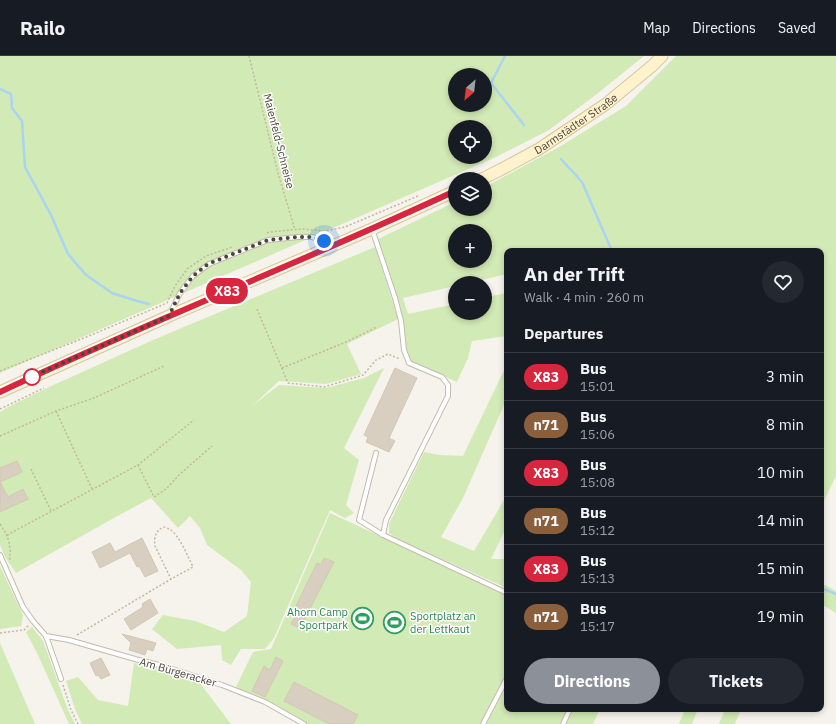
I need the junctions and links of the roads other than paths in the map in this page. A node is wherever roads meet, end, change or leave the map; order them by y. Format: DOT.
graph roads {
  1 [pos="662,56"];
  2 [pos="492,174"];
  3 [pos="448,194"];
  4 [pos="372,230"];
  5 [pos="337,244"];
  6 [pos="169,316"];
  7 [pos="0,392"];
  8 [pos="376,453"];
  9 [pos="383,535"];
  10 [pos="0,555"];
  11 [pos="504,592"];
  12 [pos="46,636"];
  13 [pos="60,679"];
  14 [pos="504,684"];
  15 [pos="569,712"];
  16 [pos="304,724"];
  17 [pos="483,724"];
  18 [pos="563,724"];
  1 -- 2 [label="main road, Darmstädter Straße"];
  3 -- 4 [label="main road"];
  4 -- 5 [label="main road"];
  4 -- 9 [label="lane"];
  5 -- 6 [label="main road"];
  5 -- 6 [label="lane"];
  6 -- 7 [label="main road"];
  8 -- 9 [label="lane"];
  9 -- 11 [label="lane"];
  10 -- 12 [label="lane"];
  12 -- 13 [label="lane"];
  12 -- 16 [label="lane, Am Bürgeracker"];
  14 -- 17 [label="lane"];
  15 -- 18 [label="lane"];
}
